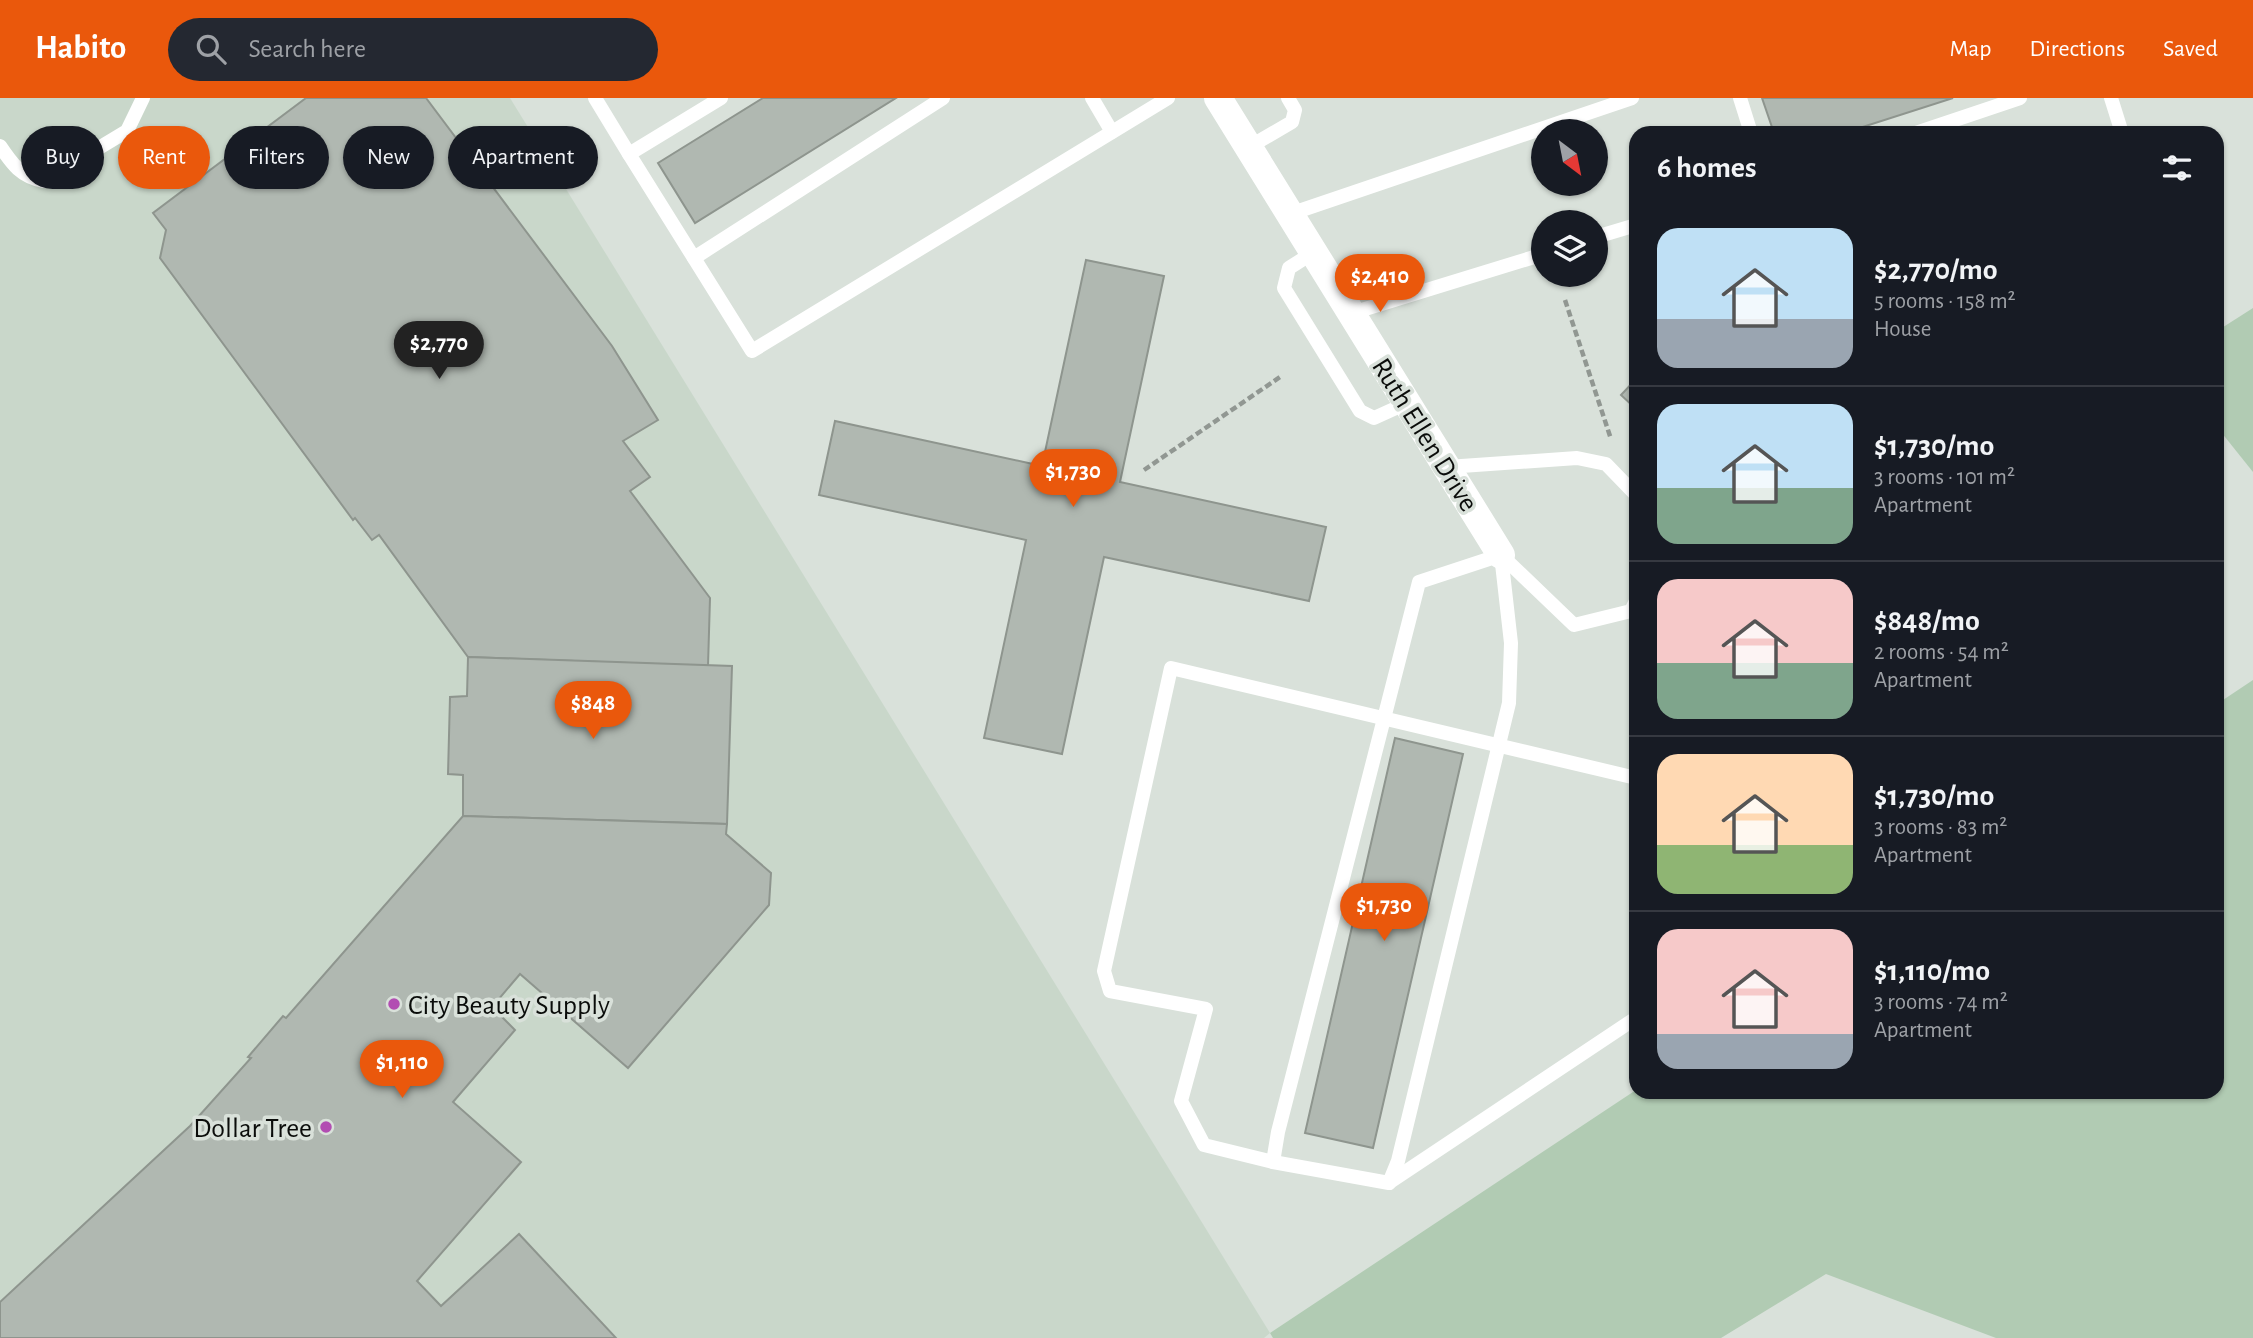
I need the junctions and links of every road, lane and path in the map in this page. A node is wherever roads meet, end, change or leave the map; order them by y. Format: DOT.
graph roads {
  1 [pos="144,98"];
  2 [pos="595,98"];
  3 [pos="721,98"];
  4 [pos="943,98"];
  5 [pos="1092,98"];
  6 [pos="1168,98"];
  7 [pos="1218,98"];
  8 [pos="1287,98"];
  9 [pos="1632,98"];
  10 [pos="1740,98"];
  11 [pos="2020,98"];
  12 [pos="2111,98"];
  13 [pos="1749,126"];
  14 [pos="1937,126"];
  15 [pos="2120,126"];
  16 [pos="1112,132"];
  17 [pos="0,146"];
  18 [pos="1248,147"];
  19 [pos="629,154"];
  20 [pos="1290,214"];
  21 [pos="1629,227"];
  22 [pos="1608,233"];
  23 [pos="1314,252"];
  24 [pos="694,258"];
  25 [pos="1531,258"];
  26 [pos="1565,300"];
  27 [pos="1352,313"];
  28 [pos="1280,377"];
  29 [pos="1407,403"];
  30 [pos="1613,446"];
  31 [pos="1447,467"];
  32 [pos="1144,470"];
  33 [pos="1629,488"];
  34 [pos="1501,555"];
  35 [pos="1629,611"];
  36 [pos="1384,720"];
  37 [pos="1499,744"];
  38 [pos="1629,776"];
  39 [pos="1629,1023"];
  40 [pos="1273,1162"];
  41 [pos="1389,1183"];
  1 -- 17 [label="lane"];
  2 -- 19 [label="lane"];
  3 -- 19 [label="lane"];
  4 -- 24 [label="lane"];
  5 -- 16 [label="lane"];
  6 -- 16 [label="lane"];
  7 -- 18 [label="street, Ruth Ellen Drive"];
  8 -- 18 [label="lane"];
  9 -- 20 [label="lane"];
  10 -- 13 [label="lane"];
  11 -- 14 [label="lane"];
  12 -- 15 [label="lane"];
  16 -- 24 [label="lane"];
  18 -- 20 [label="street, Ruth Ellen Drive"];
  19 -- 24 [label="lane"];
  20 -- 23 [label="street, Ruth Ellen Drive"];
  21 -- 22 [label="lane"];
  23 -- 27 [label="street, Ruth Ellen Drive"];
  23 -- 29 [label="lane"];
  25 -- 27 [label="lane"];
  26 -- 30 [label="path"];
  27 -- 29 [label="street, Ruth Ellen Drive"];
  28 -- 32 [label="path"];
  29 -- 31 [label="street, Ruth Ellen Drive"];
  31 -- 33 [label="lane"];
  31 -- 34 [label="street, Ruth Ellen Drive"];
  34 -- 35 [label="lane"];
  34 -- 36 [label="lane"];
  34 -- 37 [label="lane"];
  36 -- 37 [label="lane"];
  36 -- 40 [label="lane"];
  36 -- 40 [label="lane"];
  37 -- 38 [label="lane"];
  37 -- 41 [label="lane"];
  39 -- 41 [label="lane"];
  40 -- 41 [label="lane"];
}
